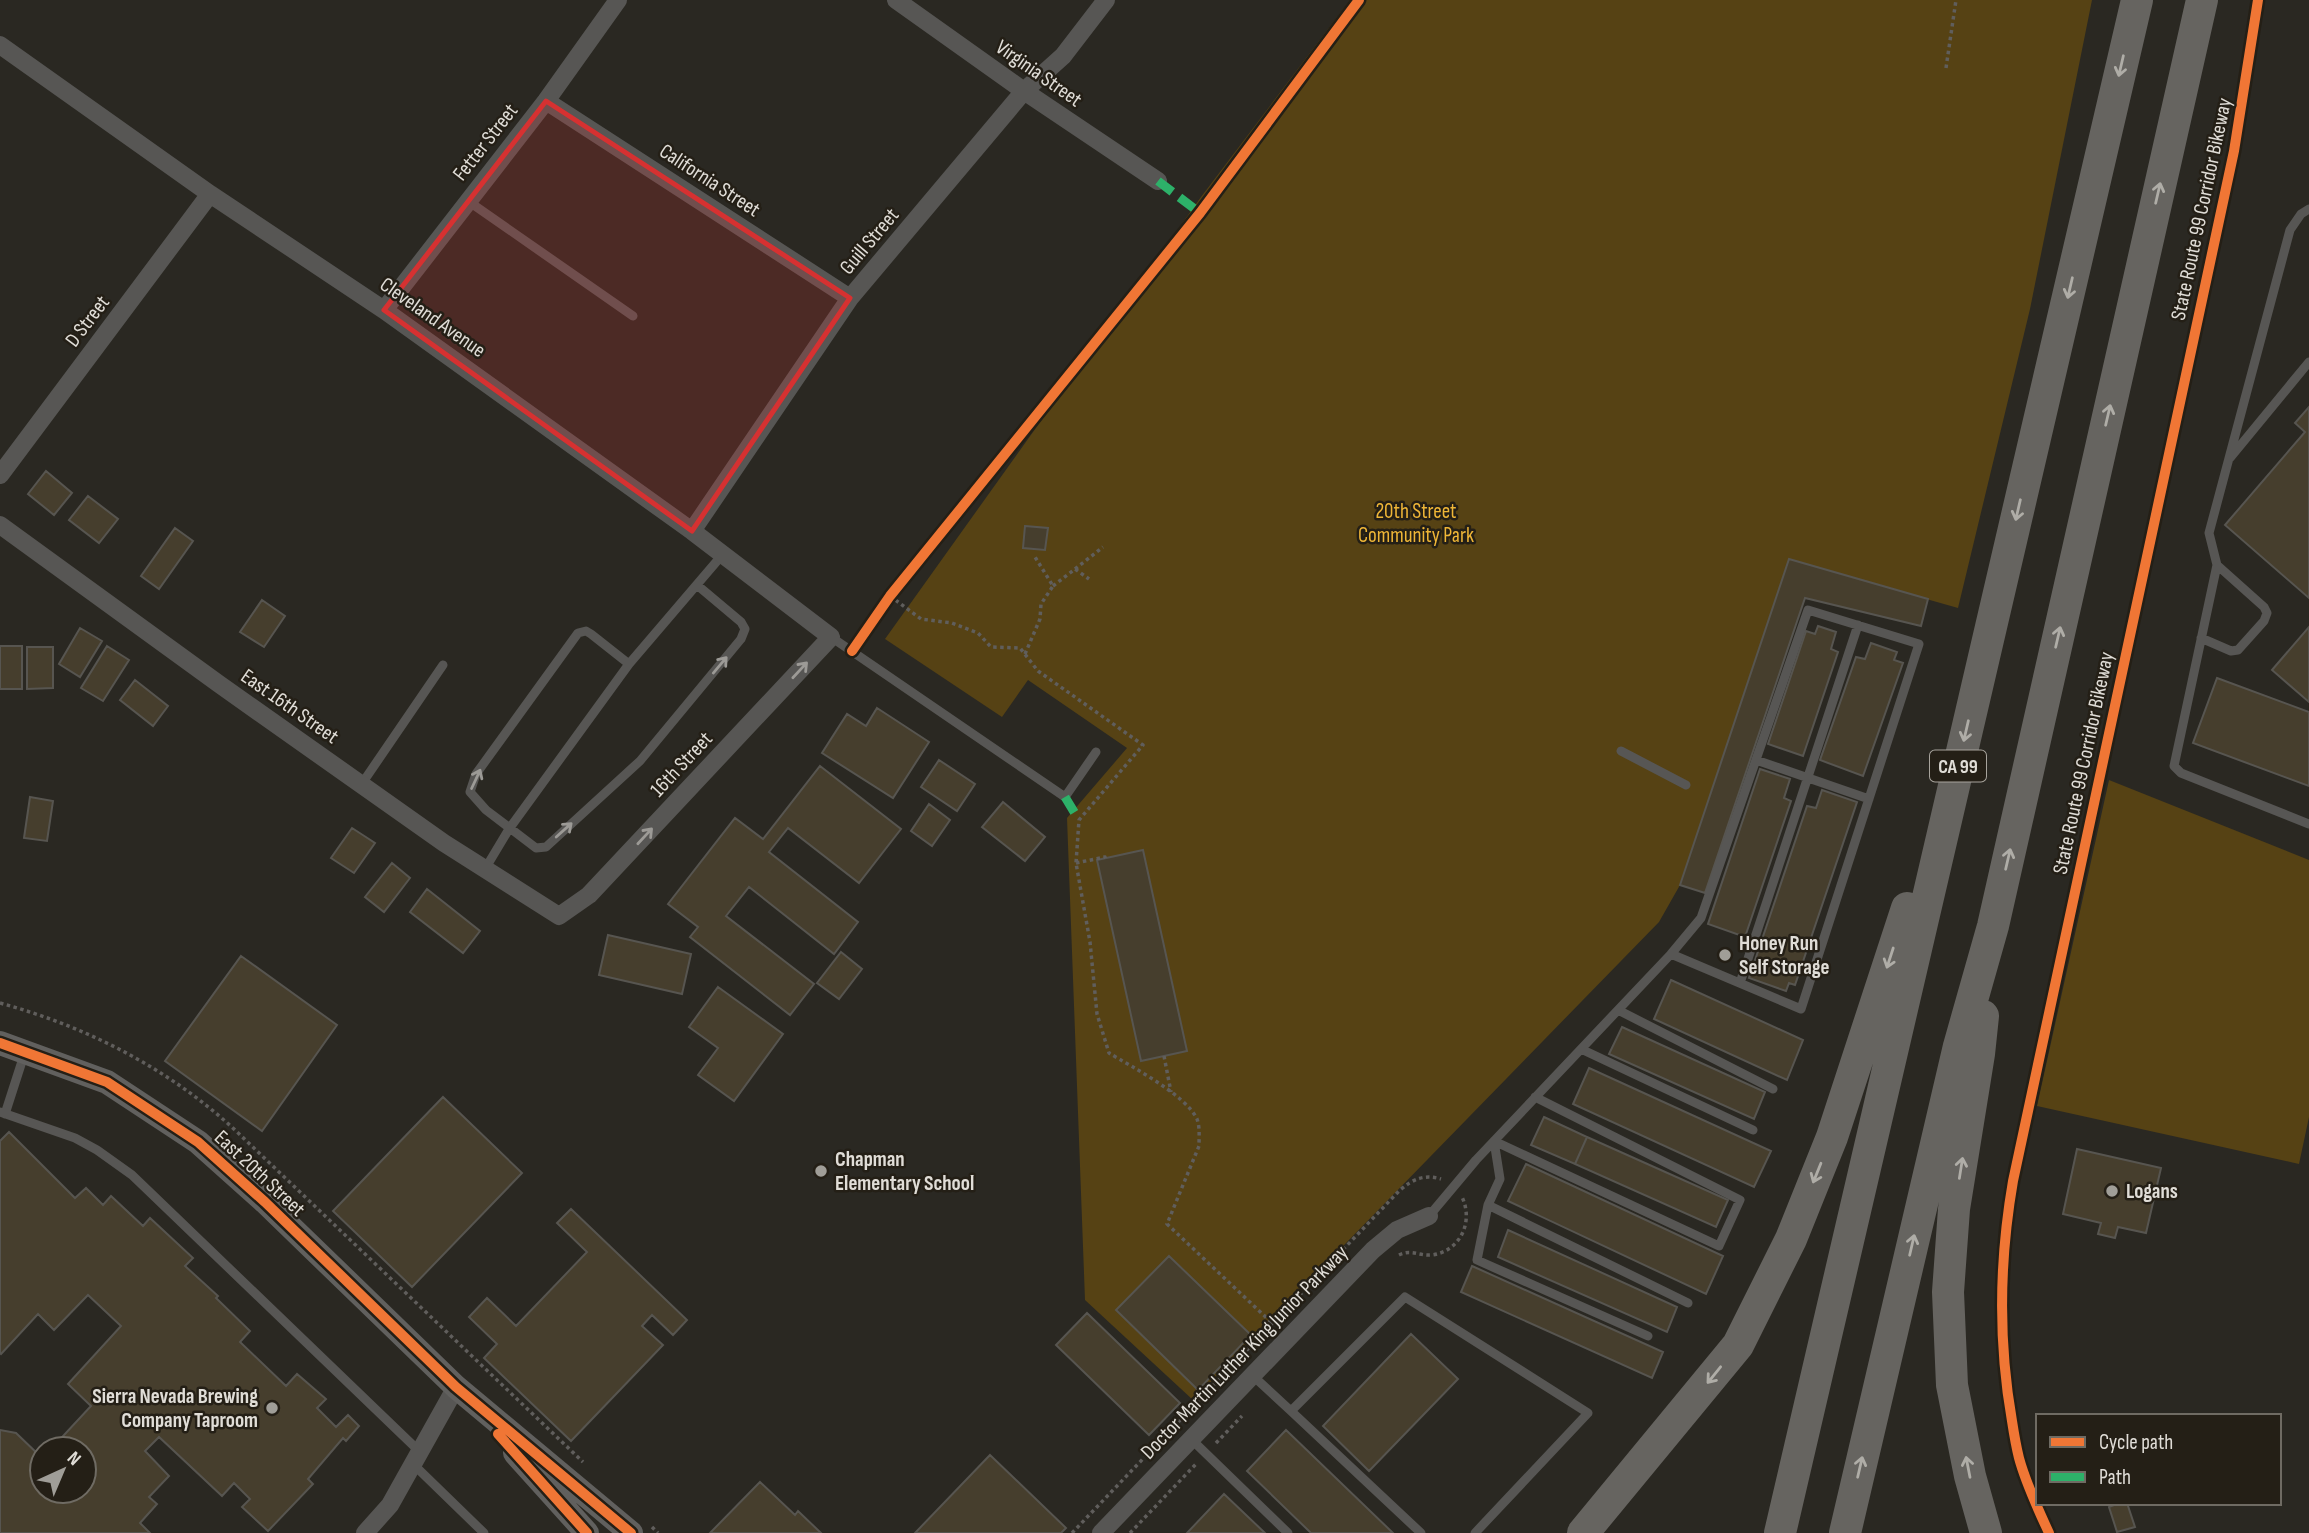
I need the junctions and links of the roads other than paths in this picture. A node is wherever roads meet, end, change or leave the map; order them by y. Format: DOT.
graph roads {
  1 [pos="618,0"];
  2 [pos="896,0"];
  3 [pos="1106,0"];
  4 [pos="2137,0"];
  5 [pos="2202,0"];
  6 [pos="0,45"];
  7 [pos="1024,91"];
  8 [pos="545,101"];
  9 [pos="1158,181"];
  10 [pos="210,194"];
  11 [pos="468,201"];
  12 [pos="2309,209"];
  13 [pos="850,298"];
  14 [pos="384,310"];
  15 [pos="633,316"];
  16 [pos="2309,362"];
  17 [pos="2228,461"];
  18 [pos="0,475"];
  19 [pos="0,525"];
  20 [pos="692,531"];
  21 [pos="723,554"];
  22 [pos="2217,565"];
  23 [pos="698,585"];
  24 [pos="1858,625"];
  25 [pos="831,637"];
  26 [pos="2201,638"];
  27 [pos="629,664"];
  28 [pos="443,665"];
  29 [pos="1621,751"];
  30 [pos="1096,752"];
  31 [pos="1756,760"];
  32 [pos="1808,778"];
  33 [pos="361,785"];
  34 [pos="1686,785"];
  35 [pos="1869,799"];
  36 [pos="2309,824"];
  37 [pos="1944,827"];
  38 [pos="509,829"];
  39 [pos="485,869"];
  40 [pos="559,916"];
  41 [pos="1993,926"];
  42 [pos="1671,954"];
  43 [pos="1740,983"];
  44 [pos="1618,1010"];
  45 [pos="0,1043"];
  46 [pos="1581,1049"];
  47 [pos="25,1051"];
  48 [pos="1773,1090"];
  49 [pos="1535,1097"];
  50 [pos="2,1113"];
  51 [pos="1753,1130"];
  52 [pos="1494,1140"];
  53 [pos="1488,1205"];
  54 [pos="1429,1216"];
  55 [pos="1688,1303"];
  56 [pos="1648,1336"];
  57 [pos="1252,1375"];
  58 [pos="456,1387"];
  59 [pos="1291,1411"];
  60 [pos="1191,1439"];
  61 [pos="416,1457"];
  62 [pos="640,1528"];
  63 [pos="365,1533"];
  64 [pos="484,1533"];
  65 [pos="587,1533"];
  66 [pos="1101,1533"];
  67 [pos="1288,1533"];
  68 [pos="1421,1533"];
  69 [pos="1475,1533"];
  70 [pos="1583,1533"];
  71 [pos="1780,1533"];
  72 [pos="1845,1533"];
  73 [pos="1986,1533"];
  1 -- 8 [label="street, Fetter Street"];
  2 -- 7 [label="street, Virginia Street"];
  3 -- 7 [label="street, Guill Street"];
  4 -- 37 [label="highway, CA 99, one-way"];
  41 -- 5 [label="highway, one-way"];
  6 -- 10 [label="street, Cleveland Avenue"];
  7 -- 9 [label="street, Virginia Street"];
  7 -- 13 [label="street, Guill Street"];
  8 -- 11 [label="street, Fetter Street"];
  8 -- 13 [label="street, California Street"];
  10 -- 14 [label="street, Cleveland Avenue"];
  10 -- 18 [label="street, D Street"];
  11 -- 14 [label="street, Fetter Street"];
  11 -- 15 [label="lane"];
  12 -- 17 [label="lane"];
  13 -- 20 [label="street, Guill Street"];
  14 -- 20 [label="street, Cleveland Avenue"];
  16 -- 17 [label="lane"];
  17 -- 22 [label="lane"];
  19 -- 33 [label="street, East 16th Street"];
  20 -- 21 [label="street, Cleveland Avenue"];
  21 -- 23 [label="lane"];
  21 -- 25 [label="street, Cleveland Avenue"];
  22 -- 26 [label="lane"];
  22 -- 26 [label="lane"];
  23 -- 27 [label="lane"];
  38 -- 23 [label="lane, one-way"];
  24 -- 31 [label="lane"];
  24 -- 32 [label="lane"];
  24 -- 35 [label="lane"];
  25 -- 30 [label="lane"];
  40 -- 25 [label="street, 16th Street, one-way"];
  26 -- 36 [label="lane"];
  27 -- 38 [label="lane"];
  38 -- 27 [label="lane, one-way"];
  28 -- 33 [label="lane"];
  29 -- 34 [label="lane"];
  31 -- 32 [label="lane"];
  31 -- 42 [label="lane"];
  32 -- 35 [label="lane"];
  32 -- 43 [label="lane"];
  33 -- 39 [label="street, East 16th Street"];
  35 -- 43 [label="lane"];
  37 -- 70 [label="highway, one-way"];
  37 -- 71 [label="highway, CA 99"];
  38 -- 39 [label="lane"];
  39 -- 40 [label="street, East 16th Street"];
  72 -- 41 [label="highway, one-way"];
  73 -- 41 [label="highway, one-way"];
  42 -- 43 [label="lane"];
  42 -- 44 [label="lane"];
  44 -- 46 [label="lane"];
  44 -- 48 [label="lane"];
  45 -- 47 [label="street, East 20th Street"];
  46 -- 49 [label="lane"];
  46 -- 51 [label="lane"];
  47 -- 50 [label="lane"];
  47 -- 58 [label="street, East 20th Street"];
  49 -- 52 [label="lane"];
  49 -- 52 [label="lane"];
  50 -- 61 [label="lane"];
  52 -- 53 [label="lane"];
  52 -- 54 [label="lane"];
  53 -- 55 [label="lane"];
  53 -- 56 [label="lane"];
  54 -- 57 [label="street, Doctor Martin Luther King Junior Parkway"];
  57 -- 59 [label="lane"];
  57 -- 60 [label="street, Doctor Martin Luther King Junior Parkway"];
  58 -- 61 [label="street"];
  58 -- 62 [label="street, East 20th Street"];
  58 -- 65 [label="street, East 20th Street"];
  59 -- 68 [label="lane"];
  59 -- 69 [label="lane"];
  60 -- 66 [label="street, Doctor Martin Luther King Junior Parkway"];
  60 -- 67 [label="lane"];
  61 -- 63 [label="street"];
  61 -- 64 [label="lane"];
}
